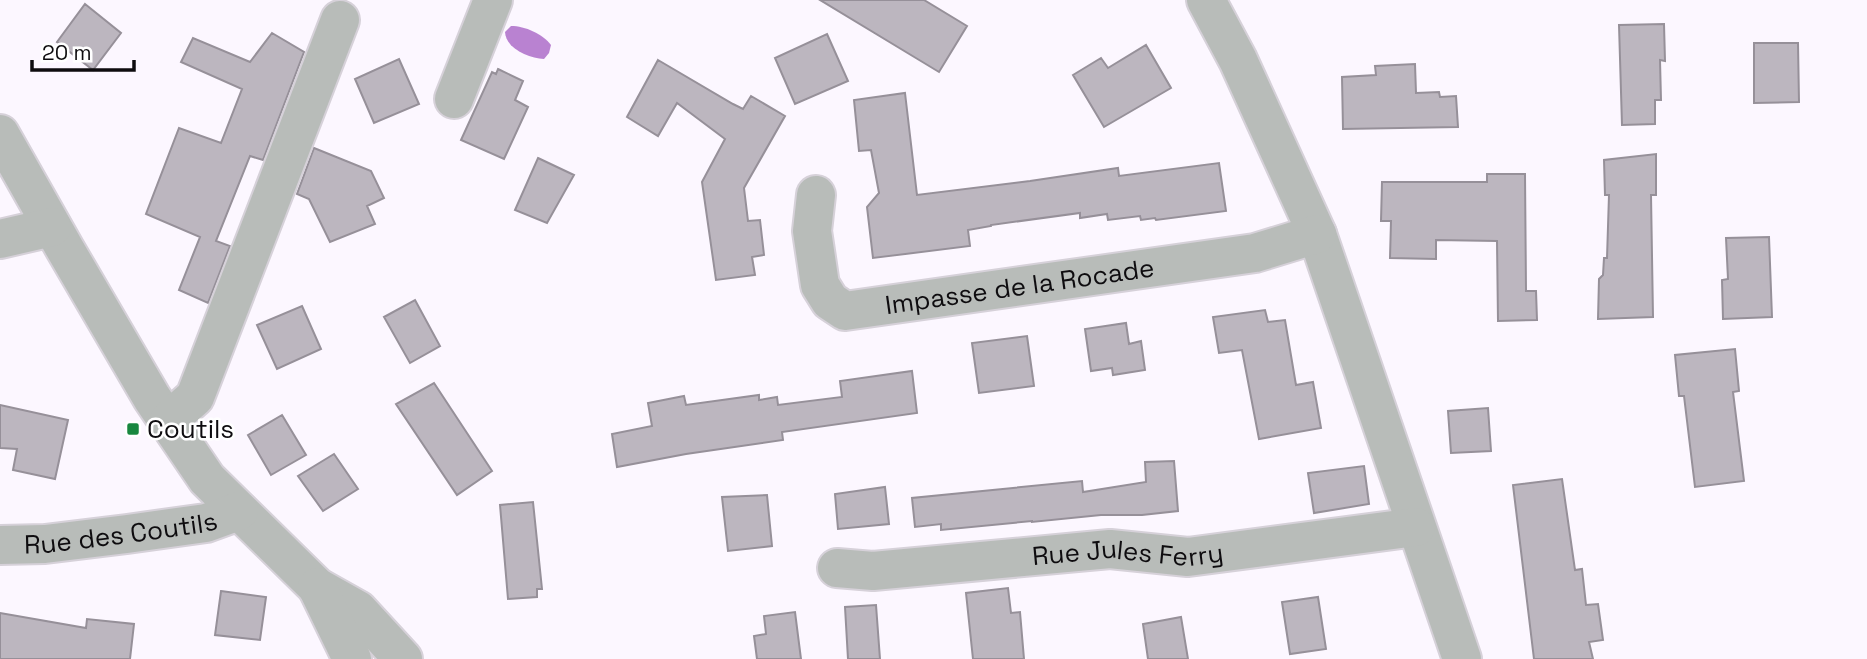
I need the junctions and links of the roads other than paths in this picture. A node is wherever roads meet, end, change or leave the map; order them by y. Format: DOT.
graph roads {
  1 [pos="493,0"];
  2 [pos="1206,0"];
  3 [pos="340,20"];
  4 [pos="454,99"];
  5 [pos="0,134"];
  6 [pos="816,195"];
  7 [pos="52,227"];
  8 [pos="1317,234"];
  9 [pos="0,239"];
  10 [pos="169,420"];
  11 [pos="239,512"];
  12 [pos="1416,527"];
  13 [pos="0,545"];
  14 [pos="837,568"];
  15 [pos="317,587"];
  16 [pos="352,659"];
  17 [pos="402,659"];
  18 [pos="1462,659"];
  1 -- 4 [label="street"];
  2 -- 8 [label="street"];
  3 -- 10 [label="street"];
  5 -- 7 [label="street"];
  6 -- 8 [label="street, Impasse de la Rocade"];
  7 -- 9 [label="street"];
  7 -- 10 [label="street"];
  8 -- 12 [label="street"];
  10 -- 11 [label="street"];
  11 -- 13 [label="street, Rue des Coutils"];
  11 -- 15 [label="street"];
  12 -- 14 [label="street, Rue Jules Ferry"];
  12 -- 18 [label="street"];
  15 -- 16 [label="street"];
  15 -- 17 [label="street"];
}
